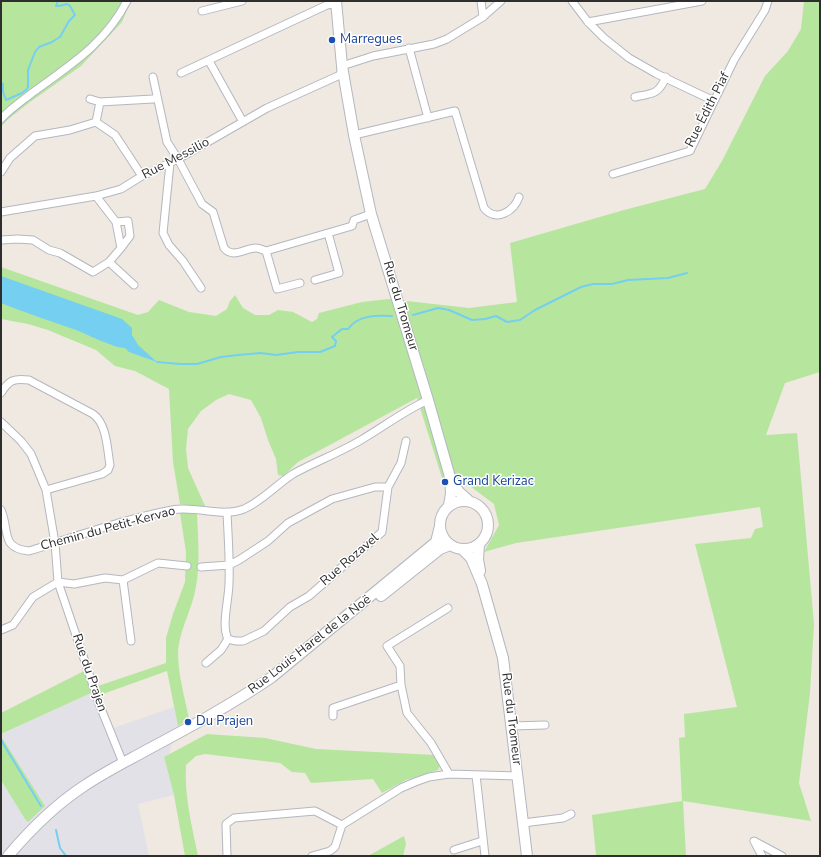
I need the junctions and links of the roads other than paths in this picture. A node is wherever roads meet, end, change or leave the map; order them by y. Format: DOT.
graph roads {
  1 [pos="127,1"];
  2 [pos="242,1"];
  3 [pos="481,1"];
  4 [pos="501,1"];
  5 [pos="572,1"];
  6 [pos="702,1"];
  7 [pos="768,1"];
  8 [pos="334,2"];
  9 [pos="202,11"];
  10 [pos="483,17"];
  11 [pos="588,22"];
  12 [pos="409,48"];
  13 [pos="209,61"];
  14 [pos="341,70"];
  15 [pos="181,73"];
  16 [pos="153,77"];
  17 [pos="666,77"];
  18 [pos="635,97"];
  19 [pos="90,99"];
  20 [pos="153,99"];
  21 [pos="714,101"];
  22 [pos="100,102"];
  23 [pos="428,118"];
  24 [pos="1,119"];
  25 [pos="96,122"];
  26 [pos="243,122"];
  27 [pos="354,134"];
  28 [pos="178,159"];
  29 [pos="170,163"];
  30 [pos="1,172"];
  31 [pos="613,174"];
  32 [pos="142,176"];
  33 [pos="96,196"];
  34 [pos="519,197"];
  35 [pos="1,212"];
  36 [pos="371,214"];
  37 [pos="116,222"];
  38 [pos="328,233"];
  39 [pos="1,240"];
  40 [pos="121,248"];
  41 [pos="266,251"];
  42 [pos="108,262"];
  43 [pos="315,280"];
  44 [pos="300,283"];
  45 [pos="134,285"];
  46 [pos="201,288"];
  47 [pos="1,393"];
  48 [pos="428,400"];
  49 [pos="1,422"];
  50 [pos="406,441"];
  51 [pos="450,477"];
  52 [pos="388,487"];
  53 [pos="46,490"];
  54 [pos="468,500"];
  55 [pos="449,505"];
  56 [pos="1,510"];
  57 [pos="227,512"];
  58 [pos="440,526"];
  59 [pos="55,543"];
  60 [pos="450,545"];
  61 [pos="479,545"];
  62 [pos="462,549"];
  63 [pos="229,565"];
  64 [pos="187,566"];
  65 [pos="201,567"];
  66 [pos="123,580"];
  67 [pos="58,582"];
  68 [pos="482,584"];
  69 [pos="448,608"];
  70 [pos="1,630"];
  71 [pos="228,638"];
  72 [pos="131,641"];
  73 [pos="206,663"];
  74 [pos="401,685"];
  75 [pos="333,716"];
  76 [pos="544,724"];
  77 [pos="512,726"];
  78 [pos="123,763"];
  79 [pos="449,774"];
  80 [pos="476,775"];
  81 [pos="518,776"];
  82 [pos="571,814"];
  83 [pos="523,823"];
  84 [pos="342,825"];
  85 [pos="482,841"];
  86 [pos="454,850"];
  87 [pos="8,856"];
  88 [pos="17,856"];
  89 [pos="226,856"];
  90 [pos="312,856"];
  91 [pos="484,856"];
  92 [pos="527,856"];
  93 [pos="762,856"];
  94 [pos="782,856"];
  1 -- 24 [label="street"];
  2 -- 9 [label="street"];
  3 -- 10 [label="street"];
  4 -- 10 [label="street, Rue Messilio"];
  5 -- 11 [label="street"];
  6 -- 11 [label="street"];
  7 -- 21 [label="street, Rue Édith Piaf"];
  8 -- 13 [label="street"];
  8 -- 14 [label="main road, Rue du Tromeur"];
  10 -- 12 [label="street, Rue Messilio"];
  11 -- 17 [label="street"];
  12 -- 14 [label="street, Rue Messilio"];
  12 -- 23 [label="street"];
  13 -- 15 [label="street"];
  13 -- 26 [label="street"];
  14 -- 26 [label="street, Rue Messilio"];
  14 -- 27 [label="main road, Rue du Tromeur"];
  16 -- 28 [label="street"];
  17 -- 18 [label="street"];
  17 -- 21 [label="street"];
  19 -- 22 [label="street"];
  20 -- 22 [label="street"];
  21 -- 31 [label="street, Rue Édith Piaf"];
  22 -- 25 [label="street"];
  23 -- 27 [label="street"];
  23 -- 34 [label="street"];
  25 -- 30 [label="street"];
  25 -- 32 [label="street"];
  26 -- 28 [label="street, Rue Messilio"];
  27 -- 36 [label="main road, Rue du Tromeur"];
  28 -- 29 [label="street, Rue Messilio"];
  28 -- 41 [label="street"];
  29 -- 32 [label="street, Rue Messilio"];
  29 -- 46 [label="street"];
  32 -- 33 [label="street, Rue Messilio"];
  33 -- 35 [label="street, Rue Messilio"];
  33 -- 37 [label="street"];
  36 -- 38 [label="street"];
  36 -- 48 [label="main road, Rue du Tromeur"];
  37 -- 40 [label="street"];
  37 -- 40 [label="street"];
  38 -- 41 [label="street"];
  38 -- 43 [label="street"];
  39 -- 42 [label="street"];
  40 -- 42 [label="street"];
  41 -- 44 [label="street"];
  42 -- 45 [label="street"];
  47 -- 53 [label="street"];
  48 -- 51 [label="main road, Rue du Tromeur"];
  48 -- 57 [label="street, Chemin du Petit-Kervao"];
  49 -- 53 [label="street, Rue du Prajen"];
  50 -- 52 [label="street"];
  51 -- 54 [label="main road, Rue du Tromeur"];
  51 -- 55 [label="main road, Rue du Tromeur"];
  52 -- 63 [label="street"];
  52 -- 71 [label="street, Rue Rozavel"];
  53 -- 59 [label="street, Rue du Prajen"];
  54 -- 55 [label="main road"];
  54 -- 61 [label="main road"];
  55 -- 58 [label="main road"];
  56 -- 59 [label="street, Chemin du Petit-Kervao"];
  57 -- 59 [label="street, Chemin du Petit-Kervao"];
  57 -- 63 [label="street"];
  58 -- 60 [label="main road"];
  58 -- 78 [label="main road, Rue Louis Harel de la Noë"];
  59 -- 67 [label="street, Rue du Prajen"];
  60 -- 62 [label="main road"];
  60 -- 88 [label="main road, Rue Louis Harel de la Noë"];
  61 -- 62 [label="main road"];
  61 -- 68 [label="main road, Rue du Tromeur"];
  62 -- 68 [label="main road, Rue du Tromeur"];
  63 -- 65 [label="street"];
  63 -- 71 [label="street"];
  64 -- 66 [label="street"];
  66 -- 67 [label="street"];
  66 -- 72 [label="street"];
  67 -- 70 [label="street"];
  67 -- 78 [label="street, Rue du Prajen"];
  68 -- 77 [label="main road, Rue du Tromeur"];
  69 -- 74 [label="street"];
  71 -- 73 [label="street"];
  74 -- 75 [label="street"];
  74 -- 79 [label="street"];
  76 -- 77 [label="street"];
  77 -- 81 [label="main road, Rue du Tromeur"];
  78 -- 87 [label="main road, Rue Louis Harel de la Noë"];
  79 -- 80 [label="street"];
  79 -- 84 [label="street"];
  80 -- 81 [label="street"];
  80 -- 85 [label="street"];
  81 -- 83 [label="main road, Rue du Tromeur"];
  82 -- 83 [label="street"];
  83 -- 92 [label="main road, Rue du Tromeur"];
  84 -- 89 [label="street"];
  84 -- 90 [label="street"];
  85 -- 86 [label="street"];
  85 -- 91 [label="street"];
  93 -- 94 [label="street"];
}
